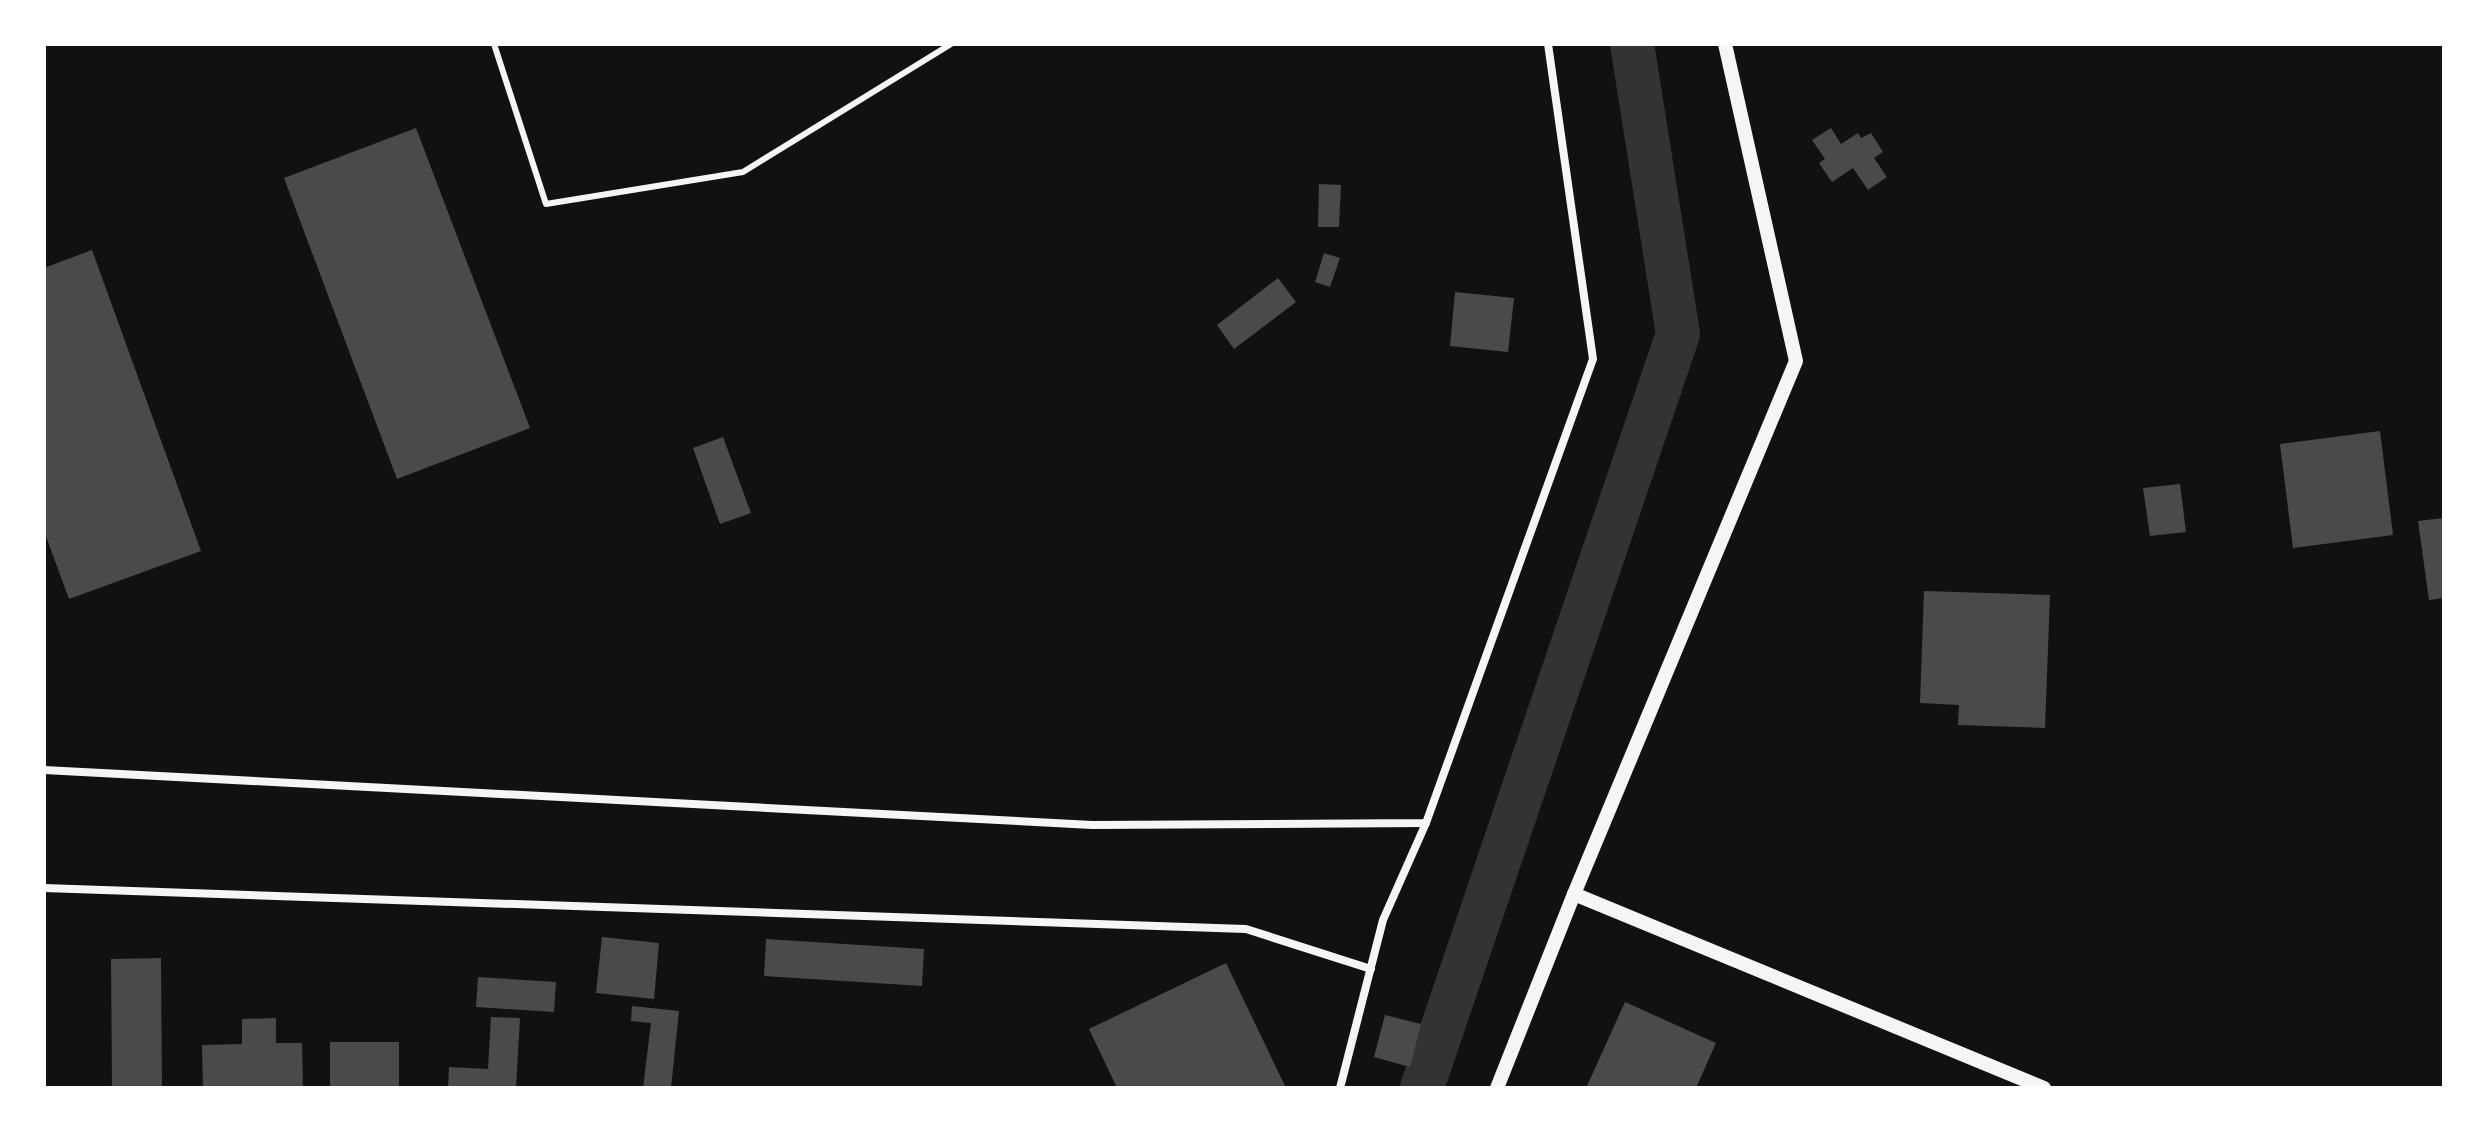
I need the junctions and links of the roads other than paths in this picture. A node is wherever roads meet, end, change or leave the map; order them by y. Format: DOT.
graph roads {
  1 [pos="494,44"];
  2 [pos="951,44"];
  3 [pos="1548,44"];
  4 [pos="1725,44"];
  5 [pos="44,770"];
  6 [pos="1426,823"];
  7 [pos="44,888"];
  8 [pos="1574,894"];
  9 [pos="1371,969"];
  10 [pos="1340,1088"];
  11 [pos="1497,1088"];
  12 [pos="2044,1088"];
  1 -- 2 [label="lane"];
  3 -- 6 [label="street"];
  4 -- 8 [label="street"];
  5 -- 6 [label="street"];
  6 -- 9 [label="street"];
  7 -- 9 [label="street"];
  8 -- 11 [label="street"];
  8 -- 12 [label="street"];
  9 -- 10 [label="street"];
}
